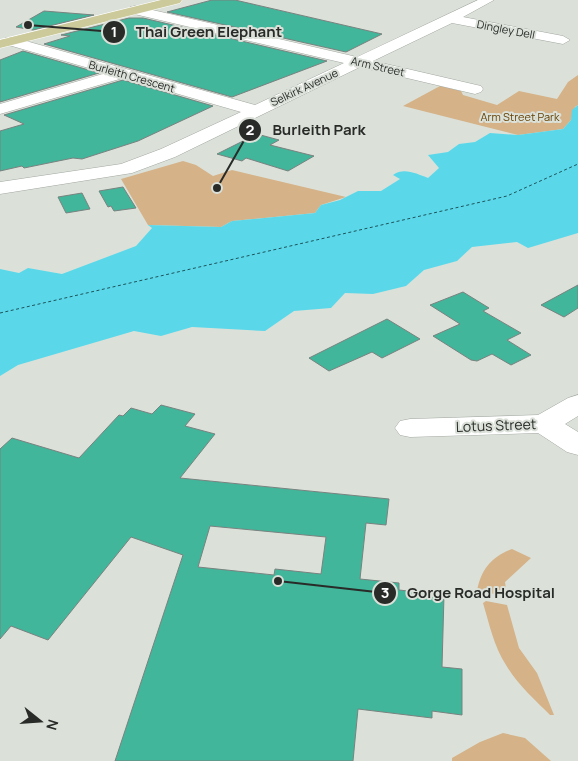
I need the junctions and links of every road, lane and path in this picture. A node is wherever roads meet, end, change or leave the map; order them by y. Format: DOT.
graph roads {
  1 [pos="176,0"];
  2 [pos="488,0"];
  3 [pos="135,10"];
  4 [pos="449,18"];
  5 [pos="0,29"];
  6 [pos="34,36"];
  7 [pos="563,40"];
  8 [pos="5,43"];
  9 [pos="357,62"];
  10 [pos="122,73"];
  11 [pos="485,92"];
  12 [pos="0,109"];
  13 [pos="254,110"];
  14 [pos="168,153"];
  15 [pos="194,163"];
  16 [pos="0,188"];
  17 [pos="578,404"];
  18 [pos="544,424"];
  19 [pos="410,428"];
  20 [pos="578,445"];
  1 -- 3 [label="main road"];
  2 -- 4 [label="street, Selkirk Avenue"];
  3 -- 6 [label="main road"];
  3 -- 9 [label="street, Arm Street"];
  4 -- 7 [label="street, Dingley Dell"];
  4 -- 9 [label="street, Selkirk Avenue"];
  5 -- 6 [label="street"];
  6 -- 8 [label="main road"];
  8 -- 10 [label="street, Burleith Crescent"];
  9 -- 11 [label="street, Arm Street"];
  9 -- 13 [label="street, Selkirk Avenue"];
  10 -- 12 [label="street"];
  10 -- 13 [label="street, Burleith Crescent"];
  13 -- 14 [label="street, Selkirk Avenue"];
  14 -- 15 [label="street"];
  14 -- 16 [label="street, Selkirk Avenue"];
  17 -- 18 [label="street, Lotus Street"];
  18 -- 19 [label="street, Lotus Street"];
  18 -- 20 [label="street"];
}
